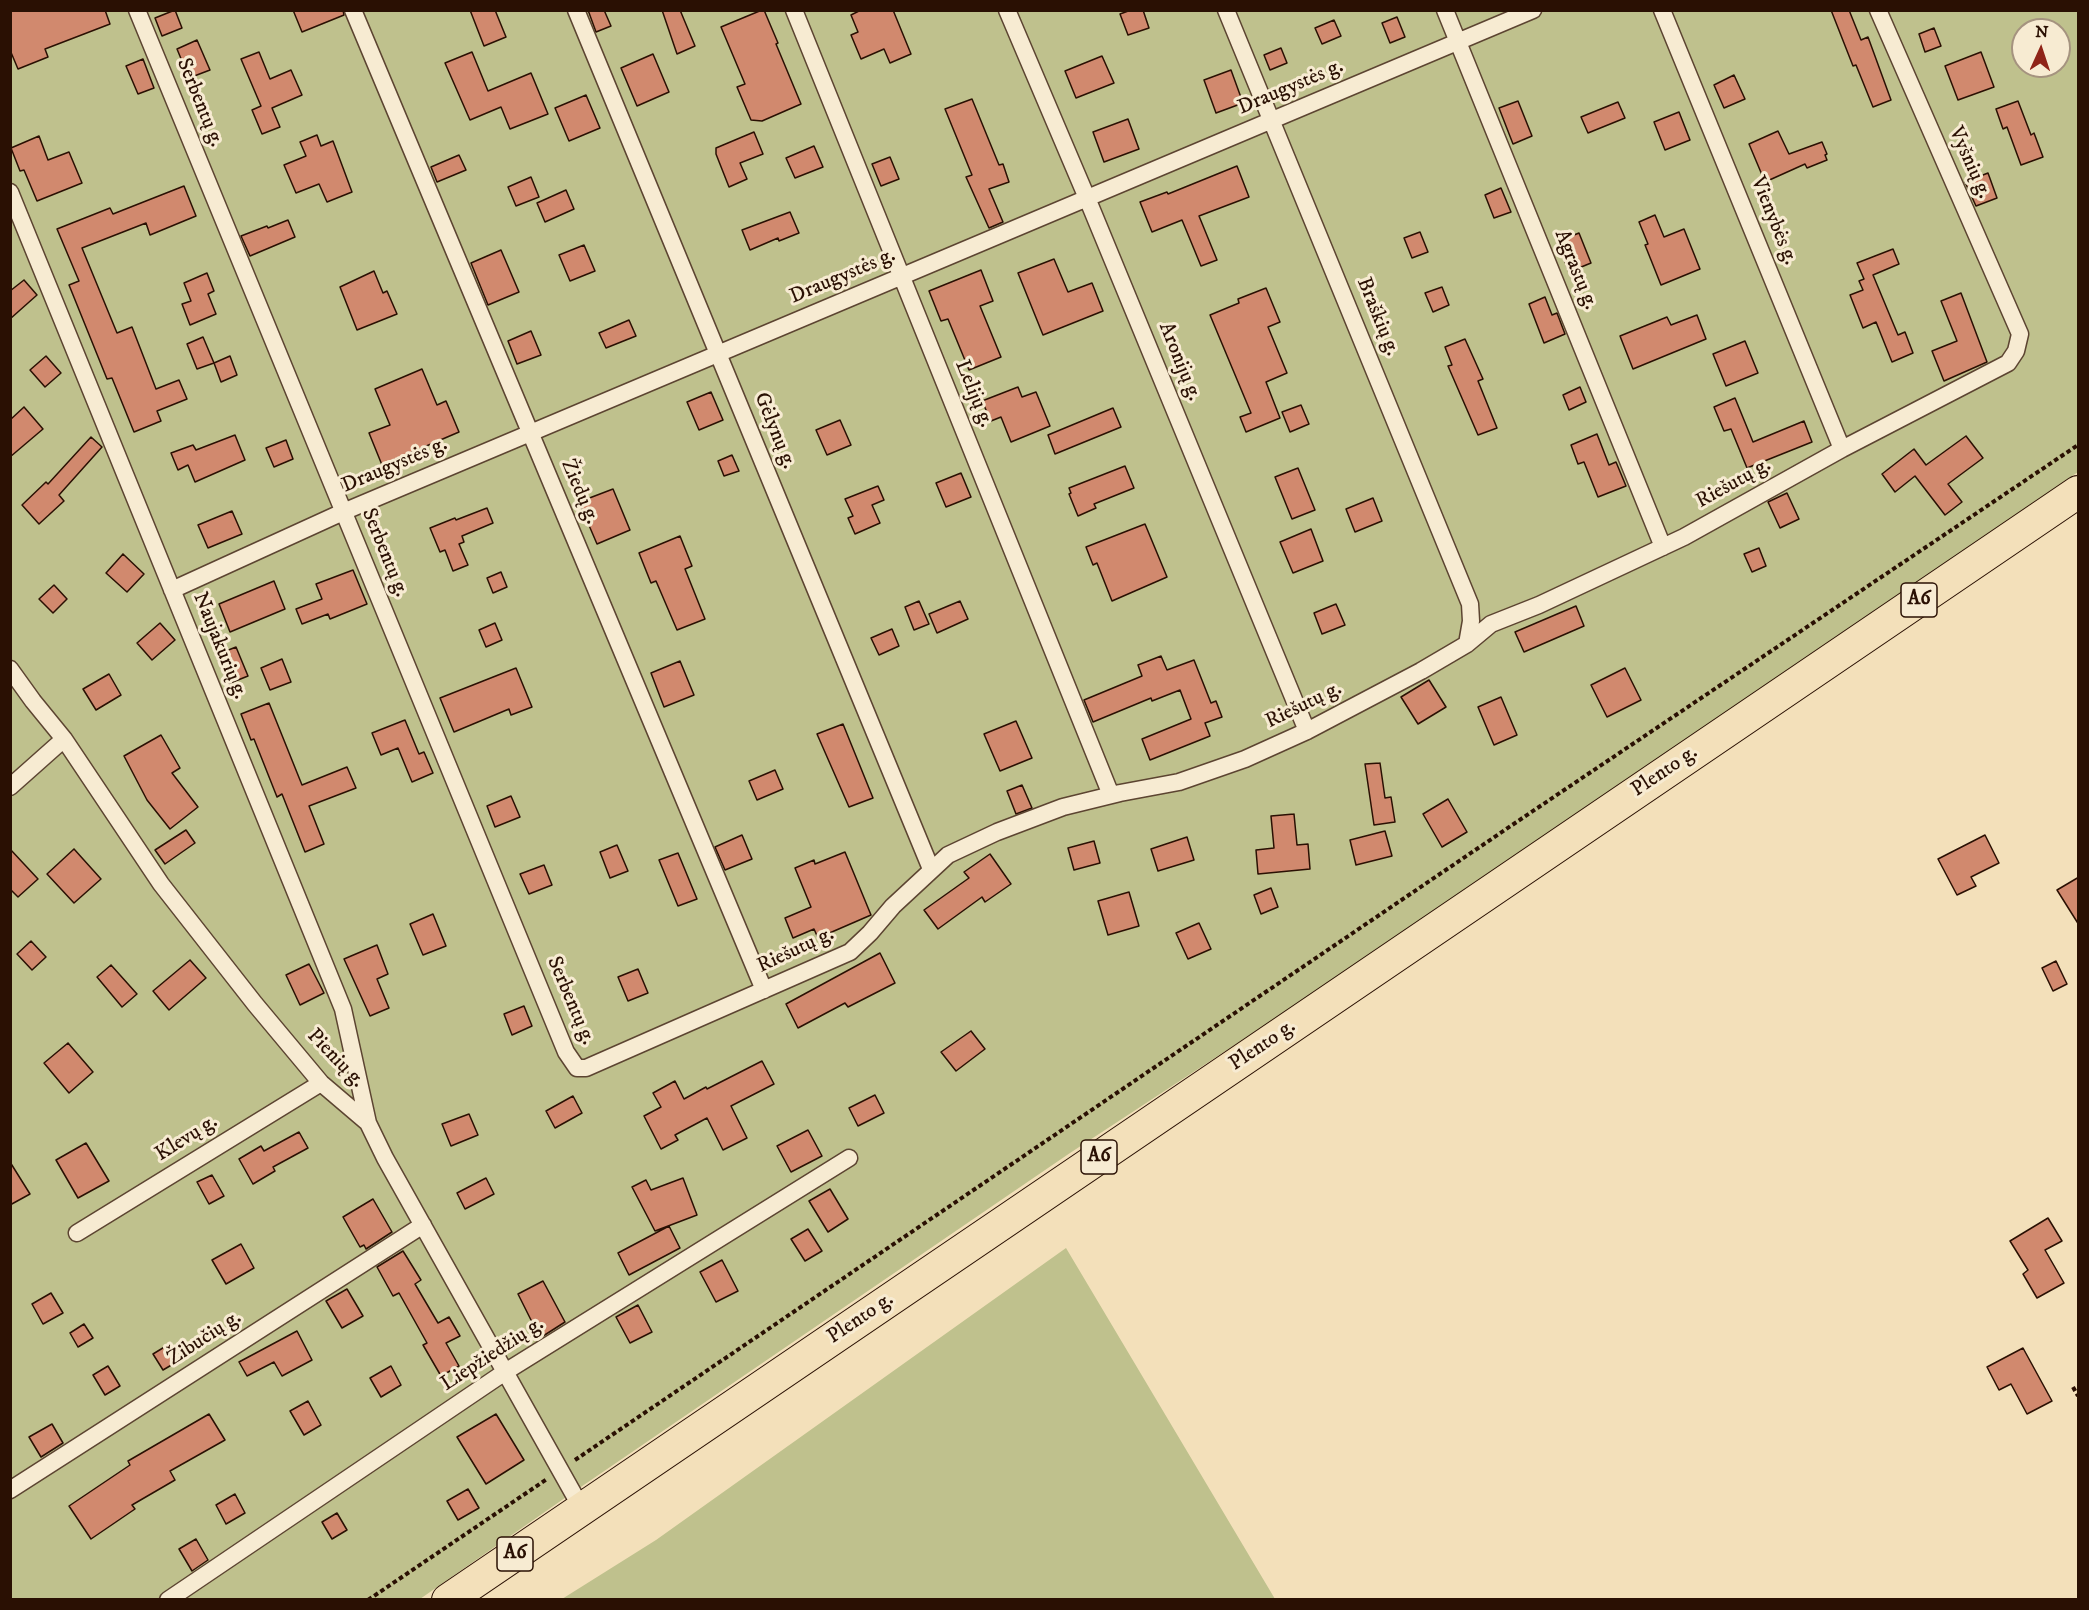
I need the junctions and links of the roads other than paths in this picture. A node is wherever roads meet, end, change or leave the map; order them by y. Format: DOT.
graph roads {
  1 [pos="137,10"];
  2 [pos="353,10"];
  3 [pos="576,10"];
  4 [pos="794,10"];
  5 [pos="1007,10"];
  6 [pos="1226,10"];
  7 [pos="1445,10"];
  8 [pos="1533,10"];
  9 [pos="1662,10"];
  10 [pos="1878,10"];
  11 [pos="1458,42"];
  12 [pos="1273,120"];
  13 [pos="10,192"];
  14 [pos="1087,198"];
  15 [pos="901,277"];
  16 [pos="2020,334"];
  17 [pos="718,354"];
  18 [pos="530,433"];
  19 [pos="1842,449"];
  20 [pos="2079,492"];
  21 [pos="343,512"];
  22 [pos="1663,547"];
  23 [pos="172,590"];
  24 [pos="1467,645"];
  25 [pos="10,669"];
  26 [pos="1307,732"];
  27 [pos="64,739"];
  28 [pos="10,788"];
  29 [pos="1111,795"];
  30 [pos="932,869"];
  31 [pos="764,990"];
  32 [pos="586,1068"];
  33 [pos="321,1083"];
  34 [pos="368,1122"];
  35 [pos="849,1158"];
  36 [pos="423,1225"];
  37 [pos="77,1233"];
  38 [pos="506,1372"];
  39 [pos="10,1490"];
  40 [pos="582,1509"];
  41 [pos="168,1599"];
  42 [pos="448,1599"];
  1 -- 21 [label="street, Serbentų g."];
  2 -- 18 [label="street, Žiedų g."];
  3 -- 17 [label="street, Gėlynų g."];
  4 -- 15 [label="street, Lelijų g."];
  5 -- 14 [label="street, Aronijų g."];
  6 -- 12 [label="street, Braškių g."];
  7 -- 11 [label="street, Agrastų g."];
  8 -- 11 [label="street, Draugystės g."];
  9 -- 19 [label="street, Vienybės g."];
  10 -- 16 [label="street, Vyšnių g."];
  11 -- 12 [label="street, Draugystės g."];
  11 -- 22 [label="street, Agrastų g."];
  12 -- 14 [label="street, Draugystės g."];
  12 -- 24 [label="street, Braškių g."];
  13 -- 23 [label="street, Naujakurių g."];
  14 -- 15 [label="street, Draugystės g."];
  14 -- 26 [label="street, Aronijų g."];
  15 -- 17 [label="street, Draugystės g."];
  15 -- 29 [label="street, Lelijų g."];
  16 -- 19 [label="street, Riešutų g."];
  17 -- 18 [label="street, Draugystės g."];
  17 -- 30 [label="street, Gėlynų g."];
  18 -- 21 [label="street, Draugystės g."];
  18 -- 31 [label="street, Žiedų g."];
  19 -- 22 [label="street, Riešutų g."];
  20 -- 40 [label="highway, Plento g. / A6"];
  21 -- 23 [label="street, Draugystės g."];
  21 -- 32 [label="street, Serbentų g."];
  22 -- 24 [label="street, Riešutų g."];
  23 -- 34 [label="street, Naujakurių g."];
  24 -- 26 [label="street, Riešutų g."];
  25 -- 27 [label="street, Pienių g."];
  26 -- 29 [label="street, Riešutų g."];
  27 -- 28 [label="street"];
  27 -- 33 [label="street, Pienių g."];
  29 -- 30 [label="street, Riešutų g."];
  30 -- 31 [label="street, Riešutų g."];
  31 -- 32 [label="street, Riešutų g."];
  33 -- 34 [label="street, Pienių g."];
  33 -- 37 [label="street, Klevų g."];
  34 -- 36 [label="street, Pienių g."];
  35 -- 38 [label="street, Liepžiedžių g."];
  36 -- 38 [label="street, Pienių g."];
  36 -- 39 [label="street, Žibučių g."];
  38 -- 40 [label="street, Pienių g."];
  38 -- 41 [label="street, Liepžiedžių g."];
  40 -- 42 [label="highway, Plento g. / A6"];
}
